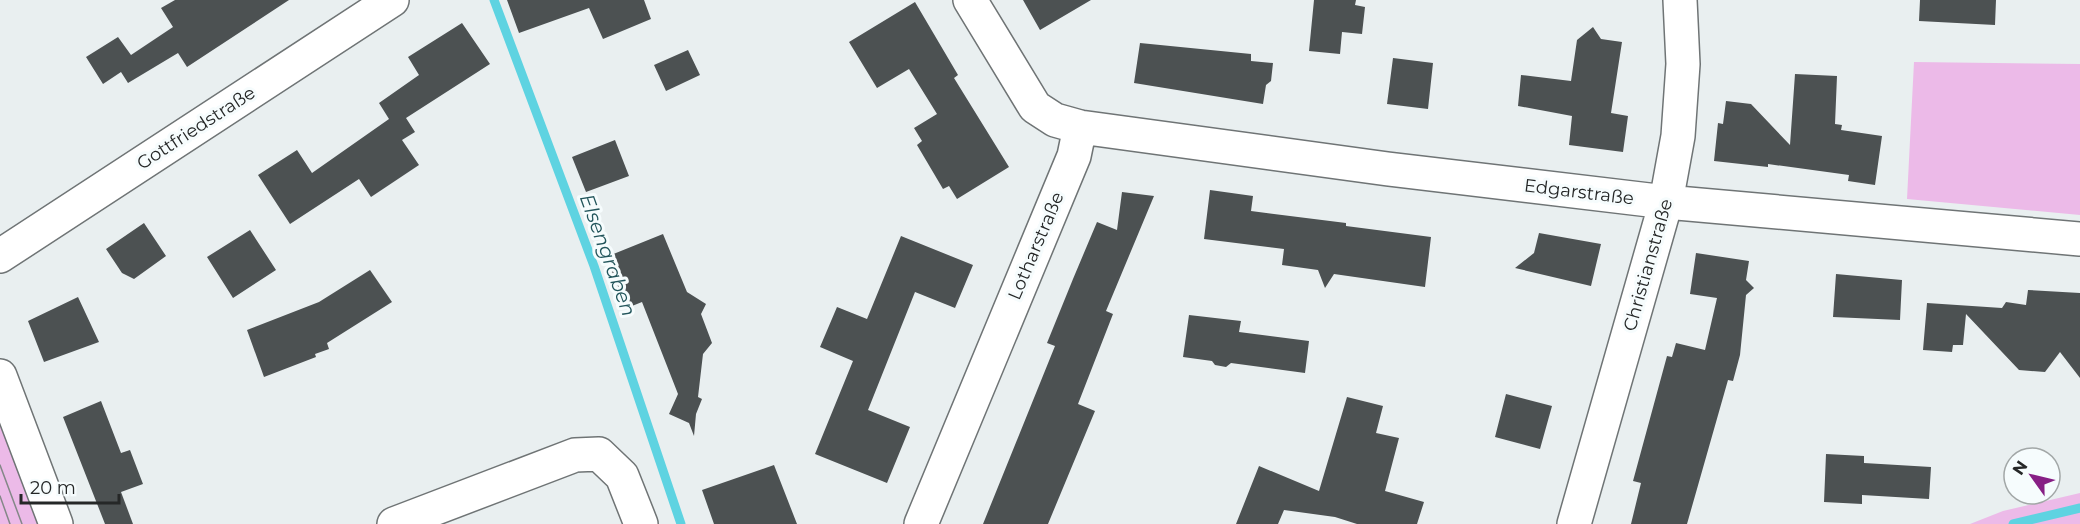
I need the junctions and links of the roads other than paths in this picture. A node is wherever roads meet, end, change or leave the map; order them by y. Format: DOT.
graph roads {
  1 [pos="392,0"];
  2 [pos="970,0"];
  3 [pos="1680,0"];
  4 [pos="1080,127"];
  5 [pos="1666,202"];
  6 [pos="2080,239"];
  7 [pos="0,256"];
  8 [pos="0,376"];
  9 [pos="56,524"];
  10 [pos="394,524"];
  11 [pos="641,524"];
  12 [pos="921,524"];
  13 [pos="1574,524"];
  1 -- 7 [label="street, Gottfriedstraße"];
  2 -- 4 [label="street"];
  3 -- 5 [label="street, Christianstraße"];
  4 -- 5 [label="street, Edgarstraße"];
  4 -- 12 [label="street, Lotharstraße"];
  5 -- 6 [label="street, Edgarstraße"];
  5 -- 13 [label="street, Christianstraße"];
  8 -- 9 [label="street"];
  10 -- 11 [label="street"];
}
